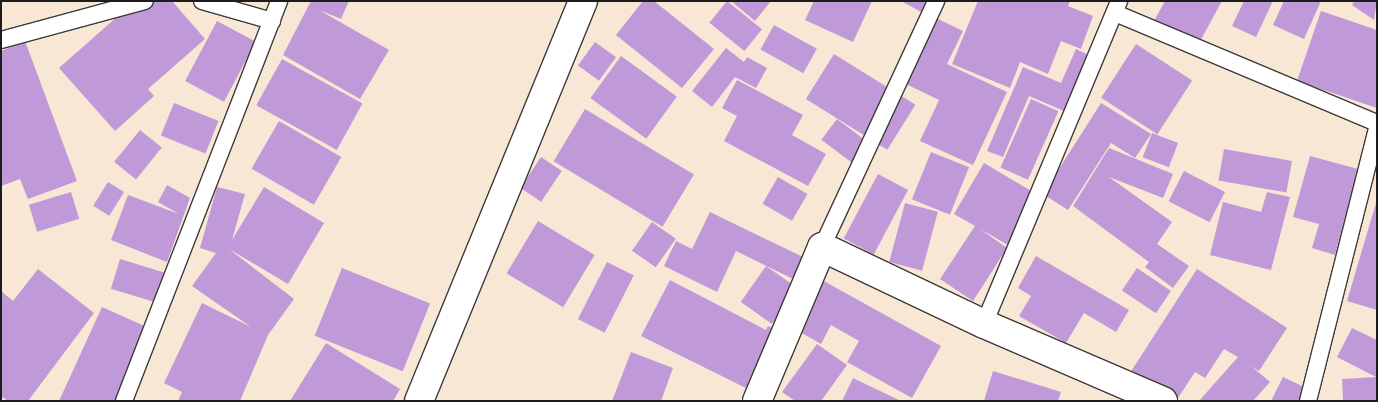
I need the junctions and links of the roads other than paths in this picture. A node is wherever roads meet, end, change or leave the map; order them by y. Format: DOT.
graph roads {
  1 [pos="145,1"];
  2 [pos="202,1"];
  3 [pos="279,1"];
  4 [pos="583,1"];
  5 [pos="936,1"];
  6 [pos="1117,7"];
  7 [pos="272,21"];
  8 [pos="1,40"];
  9 [pos="1377,123"];
  10 [pos="1377,128"];
  11 [pos="822,247"];
  12 [pos="984,324"];
  13 [pos="124,401"];
  14 [pos="419,401"];
  15 [pos="757,401"];
  16 [pos="1164,401"];
  17 [pos="1308,401"];
  1 -- 8 [label="lane"];
  2 -- 7 [label="lane"];
  3 -- 7 [label="lane"];
  4 -- 14 [label="street"];
  5 -- 11 [label="lane"];
  6 -- 9 [label="lane"];
  6 -- 12 [label="lane"];
  7 -- 13 [label="lane"];
  10 -- 17 [label="lane"];
  11 -- 12 [label="street"];
  11 -- 15 [label="street"];
  12 -- 16 [label="street"];
}
